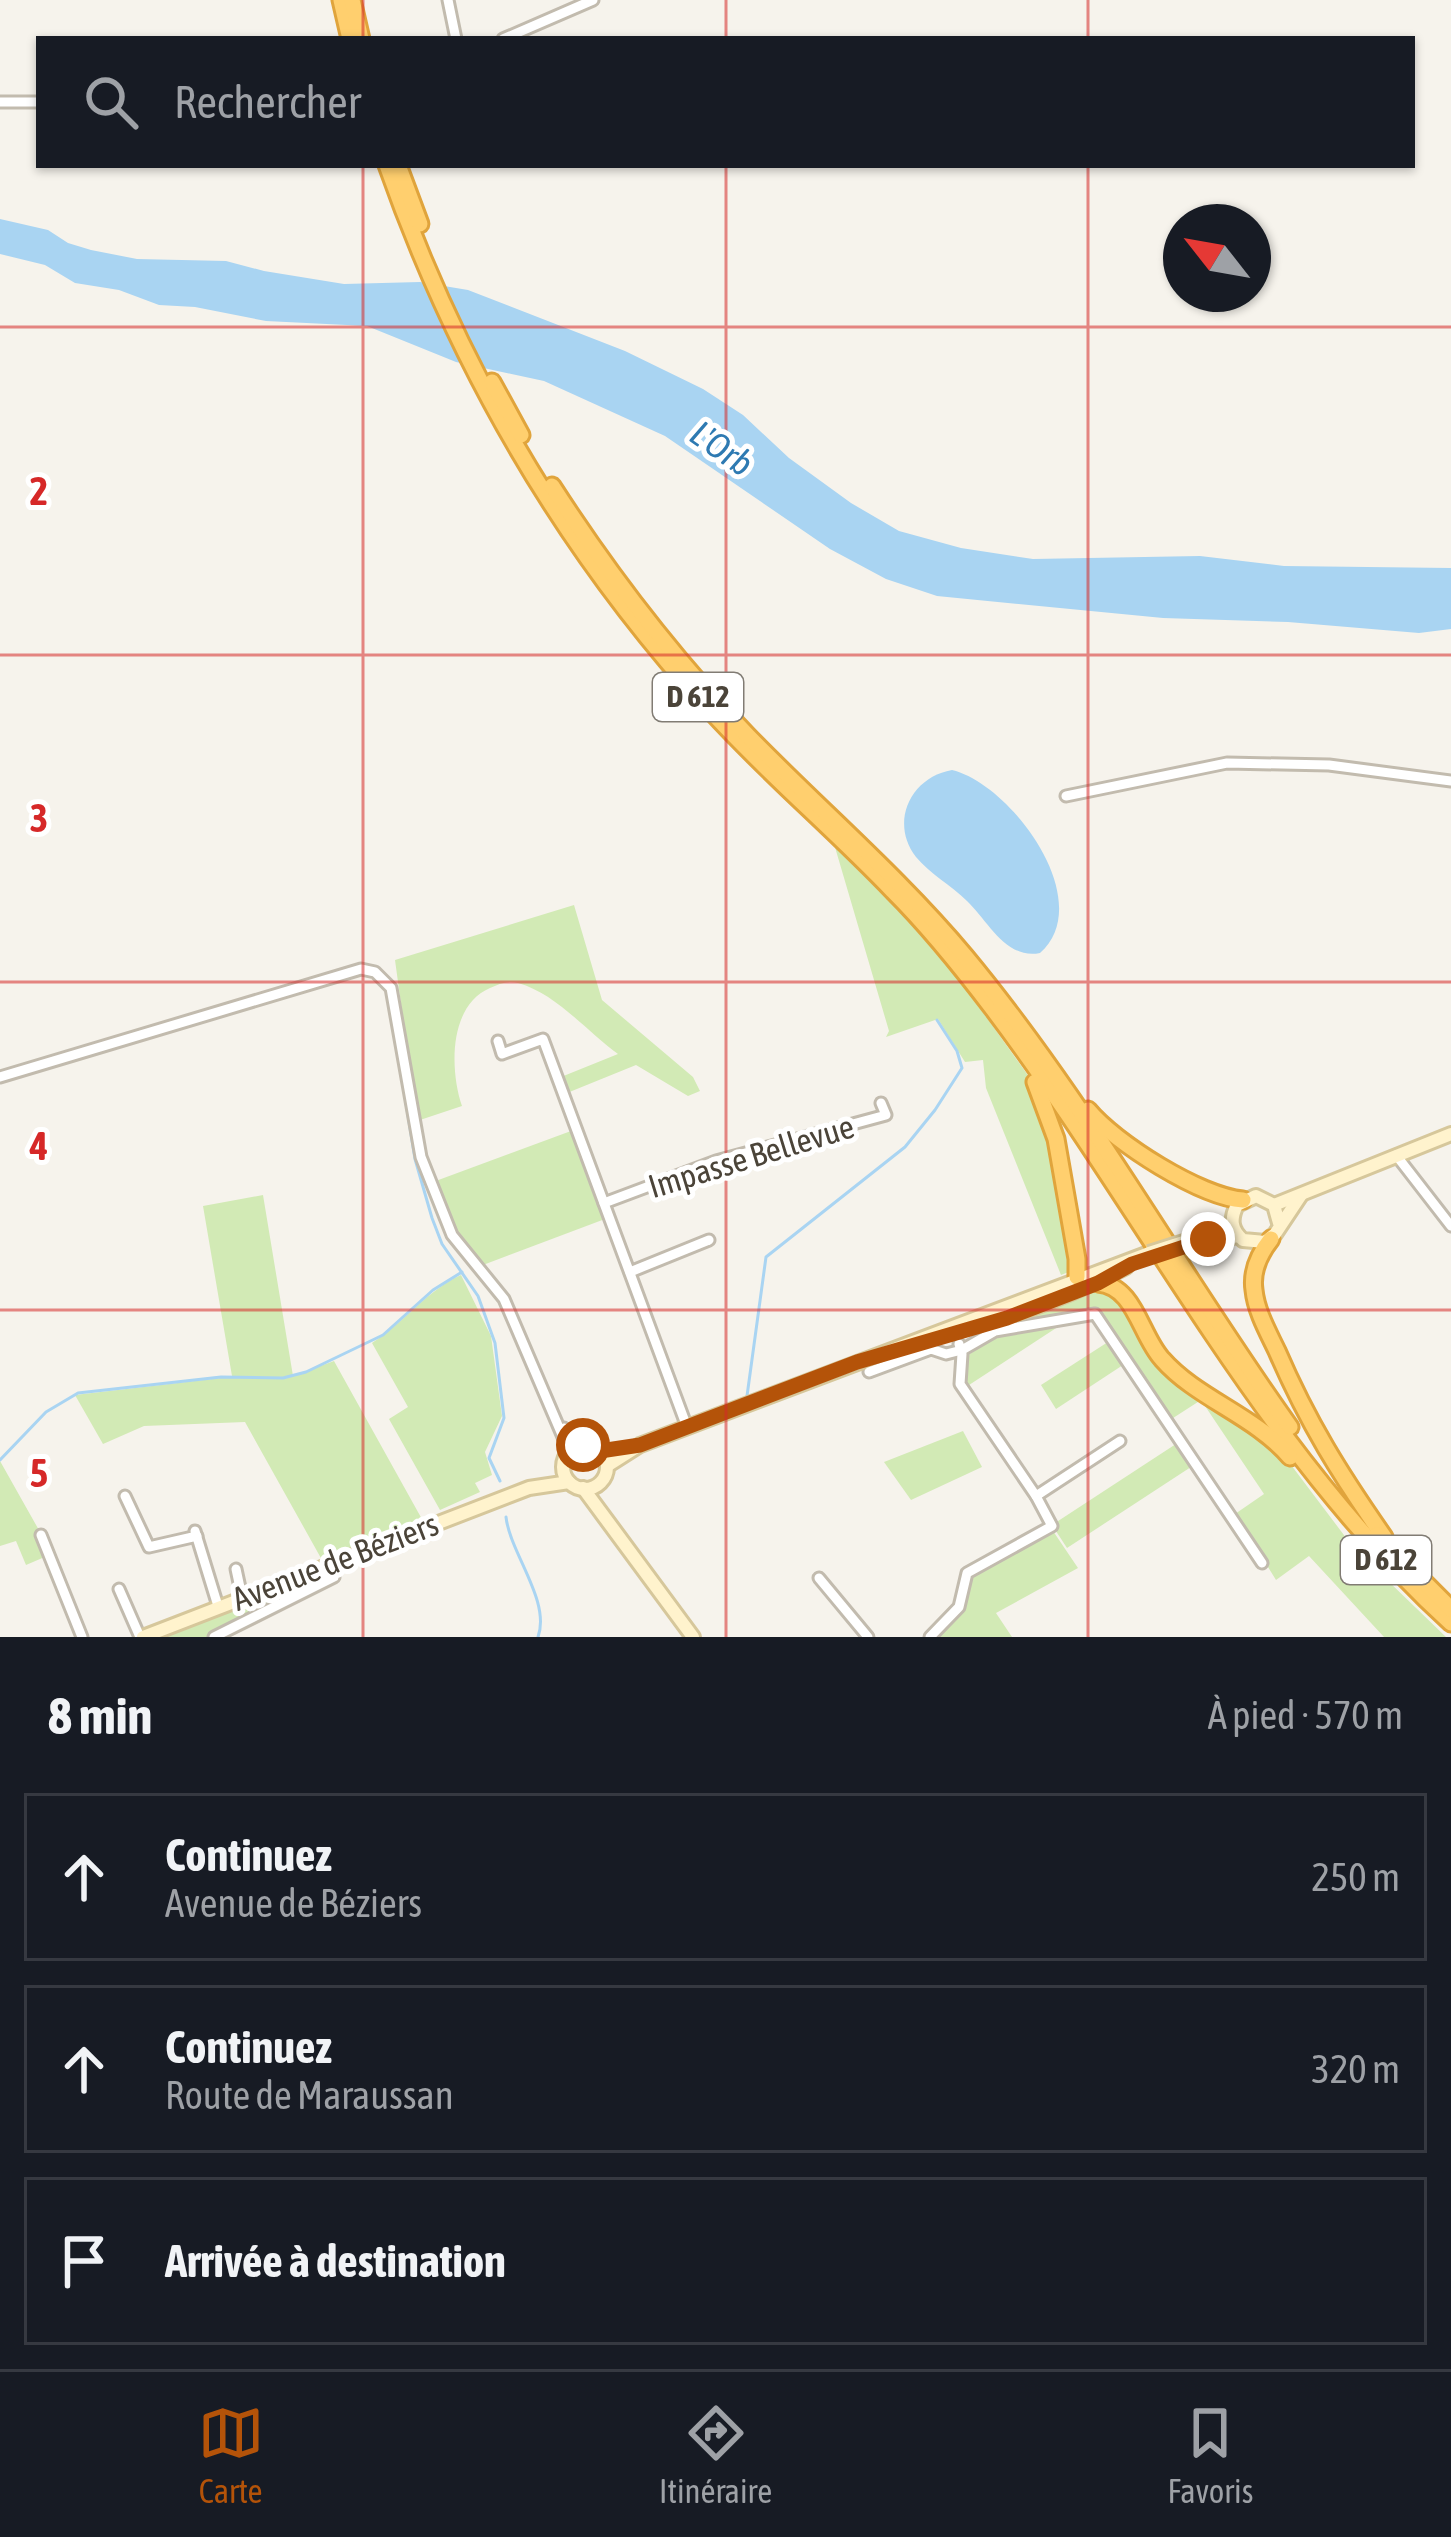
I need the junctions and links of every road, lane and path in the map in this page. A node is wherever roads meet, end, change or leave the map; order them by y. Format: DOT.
graph roads {
  1 [pos="341,0"];
  2 [pos="352,0"];
  3 [pos="448,0"];
  4 [pos="592,0"];
  5 [pos="349,36"];
  6 [pos="360,36"];
  7 [pos="455,36"];
  8 [pos="510,36"];
  9 [pos="36,102"];
  10 [pos="0,103"];
  11 [pos="388,168"];
  12 [pos="399,168"];
  13 [pos="424,249"];
  14 [pos="1451,781"];
  15 [pos="1066,796"];
  16 [pos="998,1006"];
  17 [pos="498,1041"];
  18 [pos="0,1077"];
  19 [pos="881,1103"];
  20 [pos="1451,1134"];
  21 [pos="1396,1155"];
  22 [pos="1301,1195"];
  23 [pos="1243,1200"];
  24 [pos="604,1203"];
  25 [pos="1274,1205"];
  26 [pos="1232,1220"];
  27 [pos="1451,1226"];
  28 [pos="1275,1231"];
  29 [pos="1238,1236"];
  30 [pos="709,1240"];
  31 [pos="1197,1240"];
  32 [pos="1149,1255"];
  33 [pos="630,1272"];
  34 [pos="1076,1277"];
  35 [pos="1098,1283"];
  36 [pos="957,1339"];
  37 [pos="863,1367"];
  38 [pos="687,1427"];
  39 [pos="1120,1441"];
  40 [pos="640,1445"];
  41 [pos="576,1448"];
  42 [pos="600,1451"];
  43 [pos="563,1466"];
  44 [pos="607,1466"];
  45 [pos="599,1483"];
  46 [pos="576,1485"];
  47 [pos="529,1488"];
  48 [pos="1326,1492"];
  49 [pos="125,1496"];
  50 [pos="1036,1496"];
  51 [pos="607,1519"];
  52 [pos="41,1534"];
  53 [pos="1400,1559"];
  54 [pos="329,1563"];
  55 [pos="1262,1563"];
  56 [pos="236,1570"];
  57 [pos="819,1579"];
  58 [pos="119,1589"];
  59 [pos="242,1597"];
  60 [pos="218,1606"];
  61 [pos="1451,1609"];
  62 [pos="1451,1623"];
  63 [pos="82,1637"];
  64 [pos="141,1637"];
  65 [pos="214,1637"];
  66 [pos="693,1637"];
  67 [pos="868,1637"];
  68 [pos="931,1637"];
  1 -- 5 [label="highway"];
  2 -- 6 [label="highway"];
  3 -- 7 [label="street"];
  4 -- 8 [label="street"];
  9 -- 10 [label="street"];
  11 -- 13 [label="highway, D 612"];
  12 -- 13 [label="highway, D 612"];
  13 -- 16 [label="highway, D 612"];
  14 -- 15 [label="street"];
  16 -- 23 [label="highway"];
  16 -- 34 [label="highway"];
  16 -- 48 [label="highway, D 612"];
  16 -- 53 [label="highway, D 612"];
  17 -- 24 [label="street"];
  18 -- 41 [label="street"];
  19 -- 24 [label="street, Impasse Bellevue"];
  20 -- 21 [label="main road"];
  21 -- 22 [label="main road"];
  21 -- 27 [label="street"];
  22 -- 25 [label="main road"];
  22 -- 28 [label="main road"];
  23 -- 25 [label="main road"];
  23 -- 26 [label="main road"];
  24 -- 33 [label="street"];
  25 -- 28 [label="main road"];
  26 -- 29 [label="main road"];
  26 -- 31 [label="main road"];
  28 -- 29 [label="main road"];
  28 -- 53 [label="highway"];
  29 -- 31 [label="main road"];
  30 -- 33 [label="street"];
  31 -- 32 [label="main road, bridge"];
  32 -- 34 [label="main road"];
  32 -- 35 [label="main road"];
  33 -- 38 [label="street"];
  34 -- 37 [label="main road"];
  35 -- 36 [label="main road"];
  35 -- 48 [label="highway"];
  36 -- 37 [label="main road"];
  36 -- 37 [label="street"];
  36 -- 50 [label="street"];
  36 -- 55 [label="street"];
  37 -- 38 [label="main road"];
  38 -- 40 [label="main road"];
  39 -- 50 [label="street"];
  40 -- 42 [label="main road"];
  40 -- 44 [label="main road"];
  41 -- 42 [label="main road"];
  41 -- 43 [label="main road"];
  42 -- 44 [label="main road"];
  43 -- 46 [label="main road"];
  43 -- 47 [label="main road, Avenue de Béziers"];
  44 -- 45 [label="main road"];
  45 -- 46 [label="main road"];
  45 -- 51 [label="main road"];
  46 -- 47 [label="main road, Avenue de Béziers"];
  46 -- 51 [label="main road"];
  47 -- 54 [label="main road, Avenue de Béziers"];
  48 -- 62 [label="highway, D 612"];
  49 -- 60 [label="street"];
  50 -- 68 [label="street"];
  51 -- 66 [label="main road"];
  52 -- 63 [label="street"];
  53 -- 61 [label="highway, D 612"];
  54 -- 59 [label="main road, Avenue de Béziers"];
  54 -- 65 [label="street"];
  56 -- 59 [label="street"];
  57 -- 67 [label="street"];
  58 -- 64 [label="street"];
  59 -- 60 [label="main road, Avenue de Béziers"];
  60 -- 64 [label="main road, Avenue de Béziers"];
}
